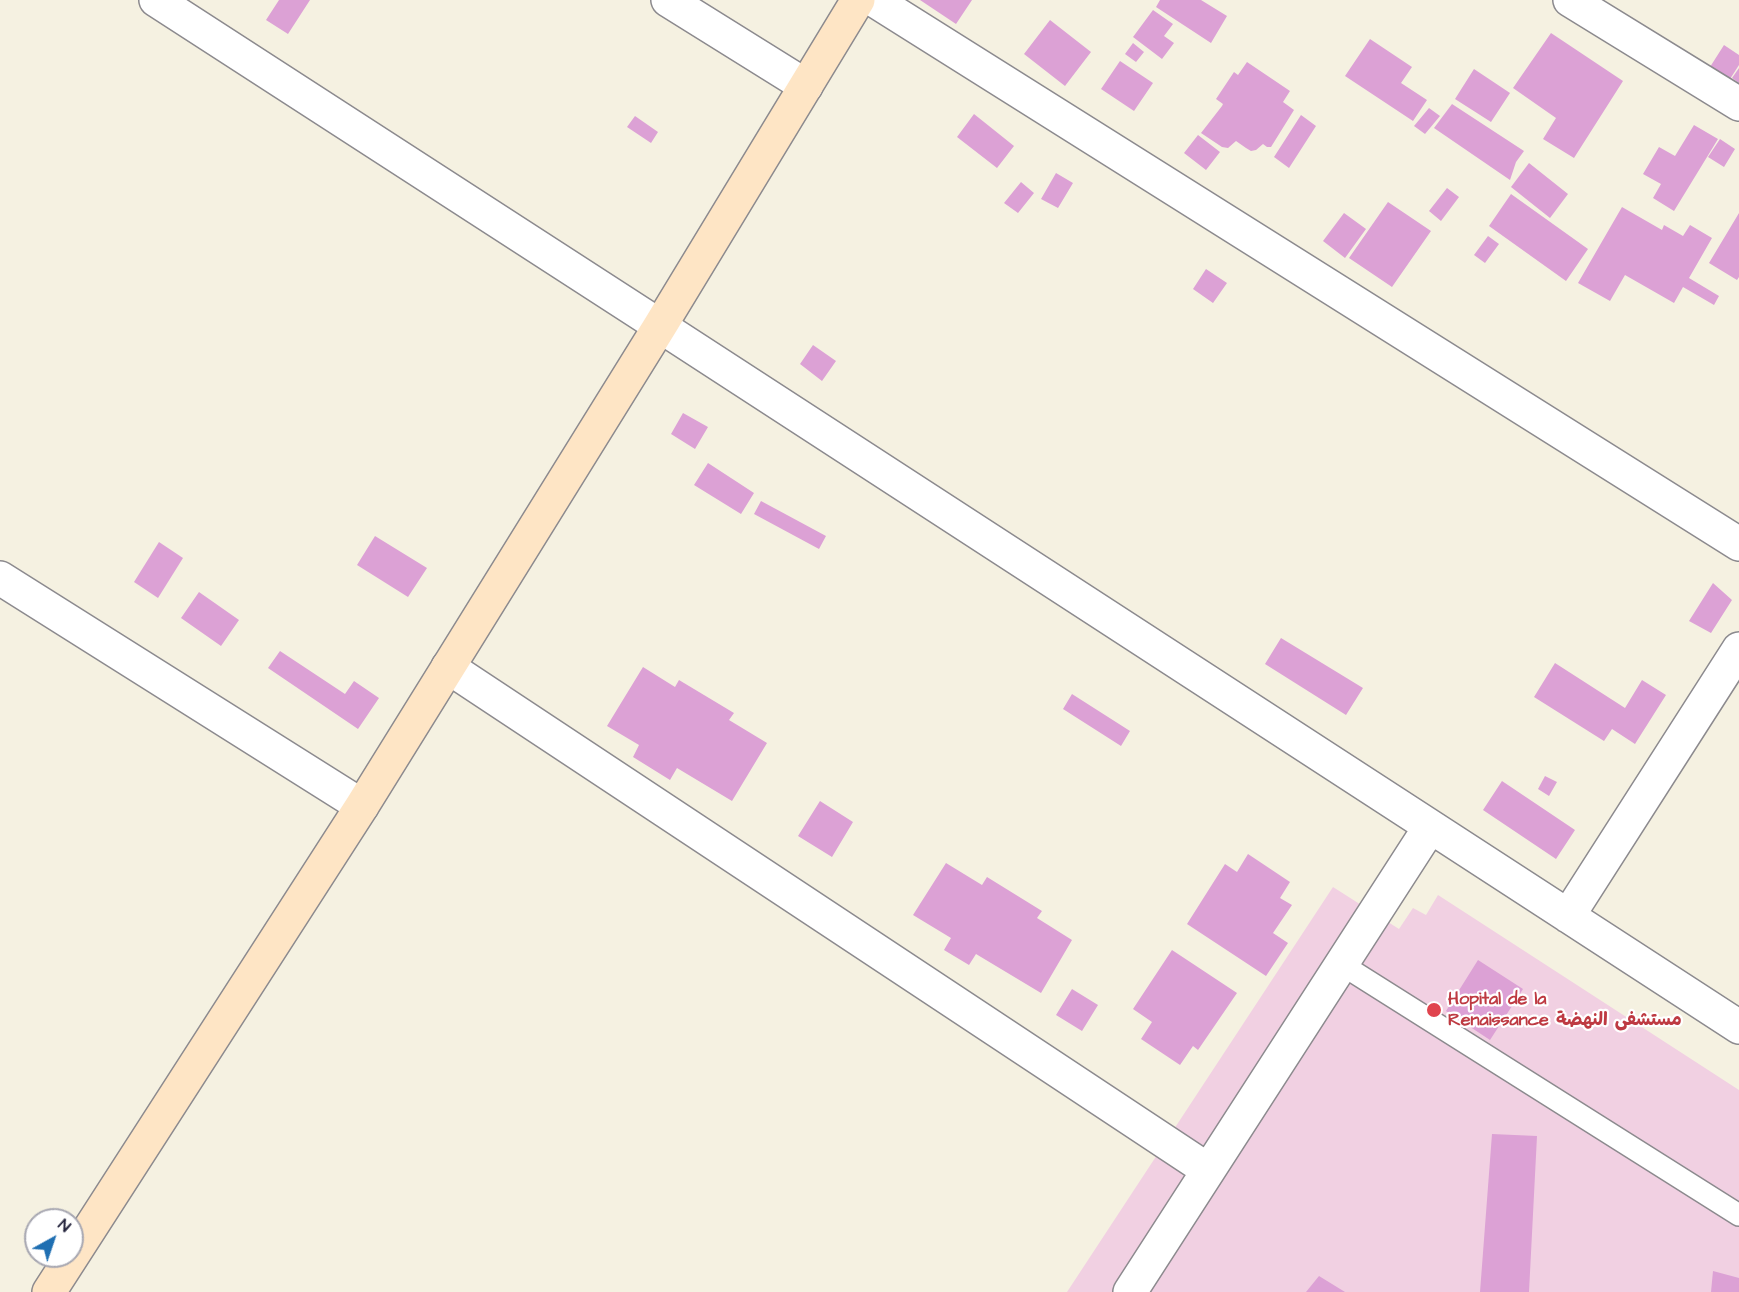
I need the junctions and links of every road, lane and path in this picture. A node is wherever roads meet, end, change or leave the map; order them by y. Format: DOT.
graph roads {
  1 [pos="156,0"];
  2 [pos="668,0"];
  3 [pos="858,0"];
  4 [pos="874,0"];
  5 [pos="1570,0"];
  6 [pos="806,86"];
  7 [pos="1739,104"];
  8 [pos="660,326"];
  9 [pos="1739,544"];
  10 [pos="0,578"];
  11 [pos="1739,649"];
  12 [pos="448,667"];
  13 [pos="362,806"];
  14 [pos="1430,827"];
  15 [pos="1568,916"];
  16 [pos="1341,964"];
  17 [pos="1739,1027"];
  18 [pos="1208,1170"];
  19 [pos="1739,1215"];
  20 [pos="49,1292"];
  21 [pos="1130,1292"];
  1 -- 8 [label="street"];
  2 -- 6 [label="street"];
  3 -- 6 [label="street"];
  4 -- 9 [label="street"];
  5 -- 7 [label="street"];
  6 -- 8 [label="street"];
  8 -- 12 [label="street"];
  8 -- 14 [label="street"];
  10 -- 13 [label="street"];
  11 -- 15 [label="street"];
  12 -- 13 [label="street"];
  12 -- 18 [label="street"];
  13 -- 20 [label="street"];
  14 -- 15 [label="street"];
  14 -- 16 [label="street"];
  15 -- 17 [label="street"];
  16 -- 18 [label="street"];
  16 -- 19 [label="lane"];
  18 -- 21 [label="street"];
}
